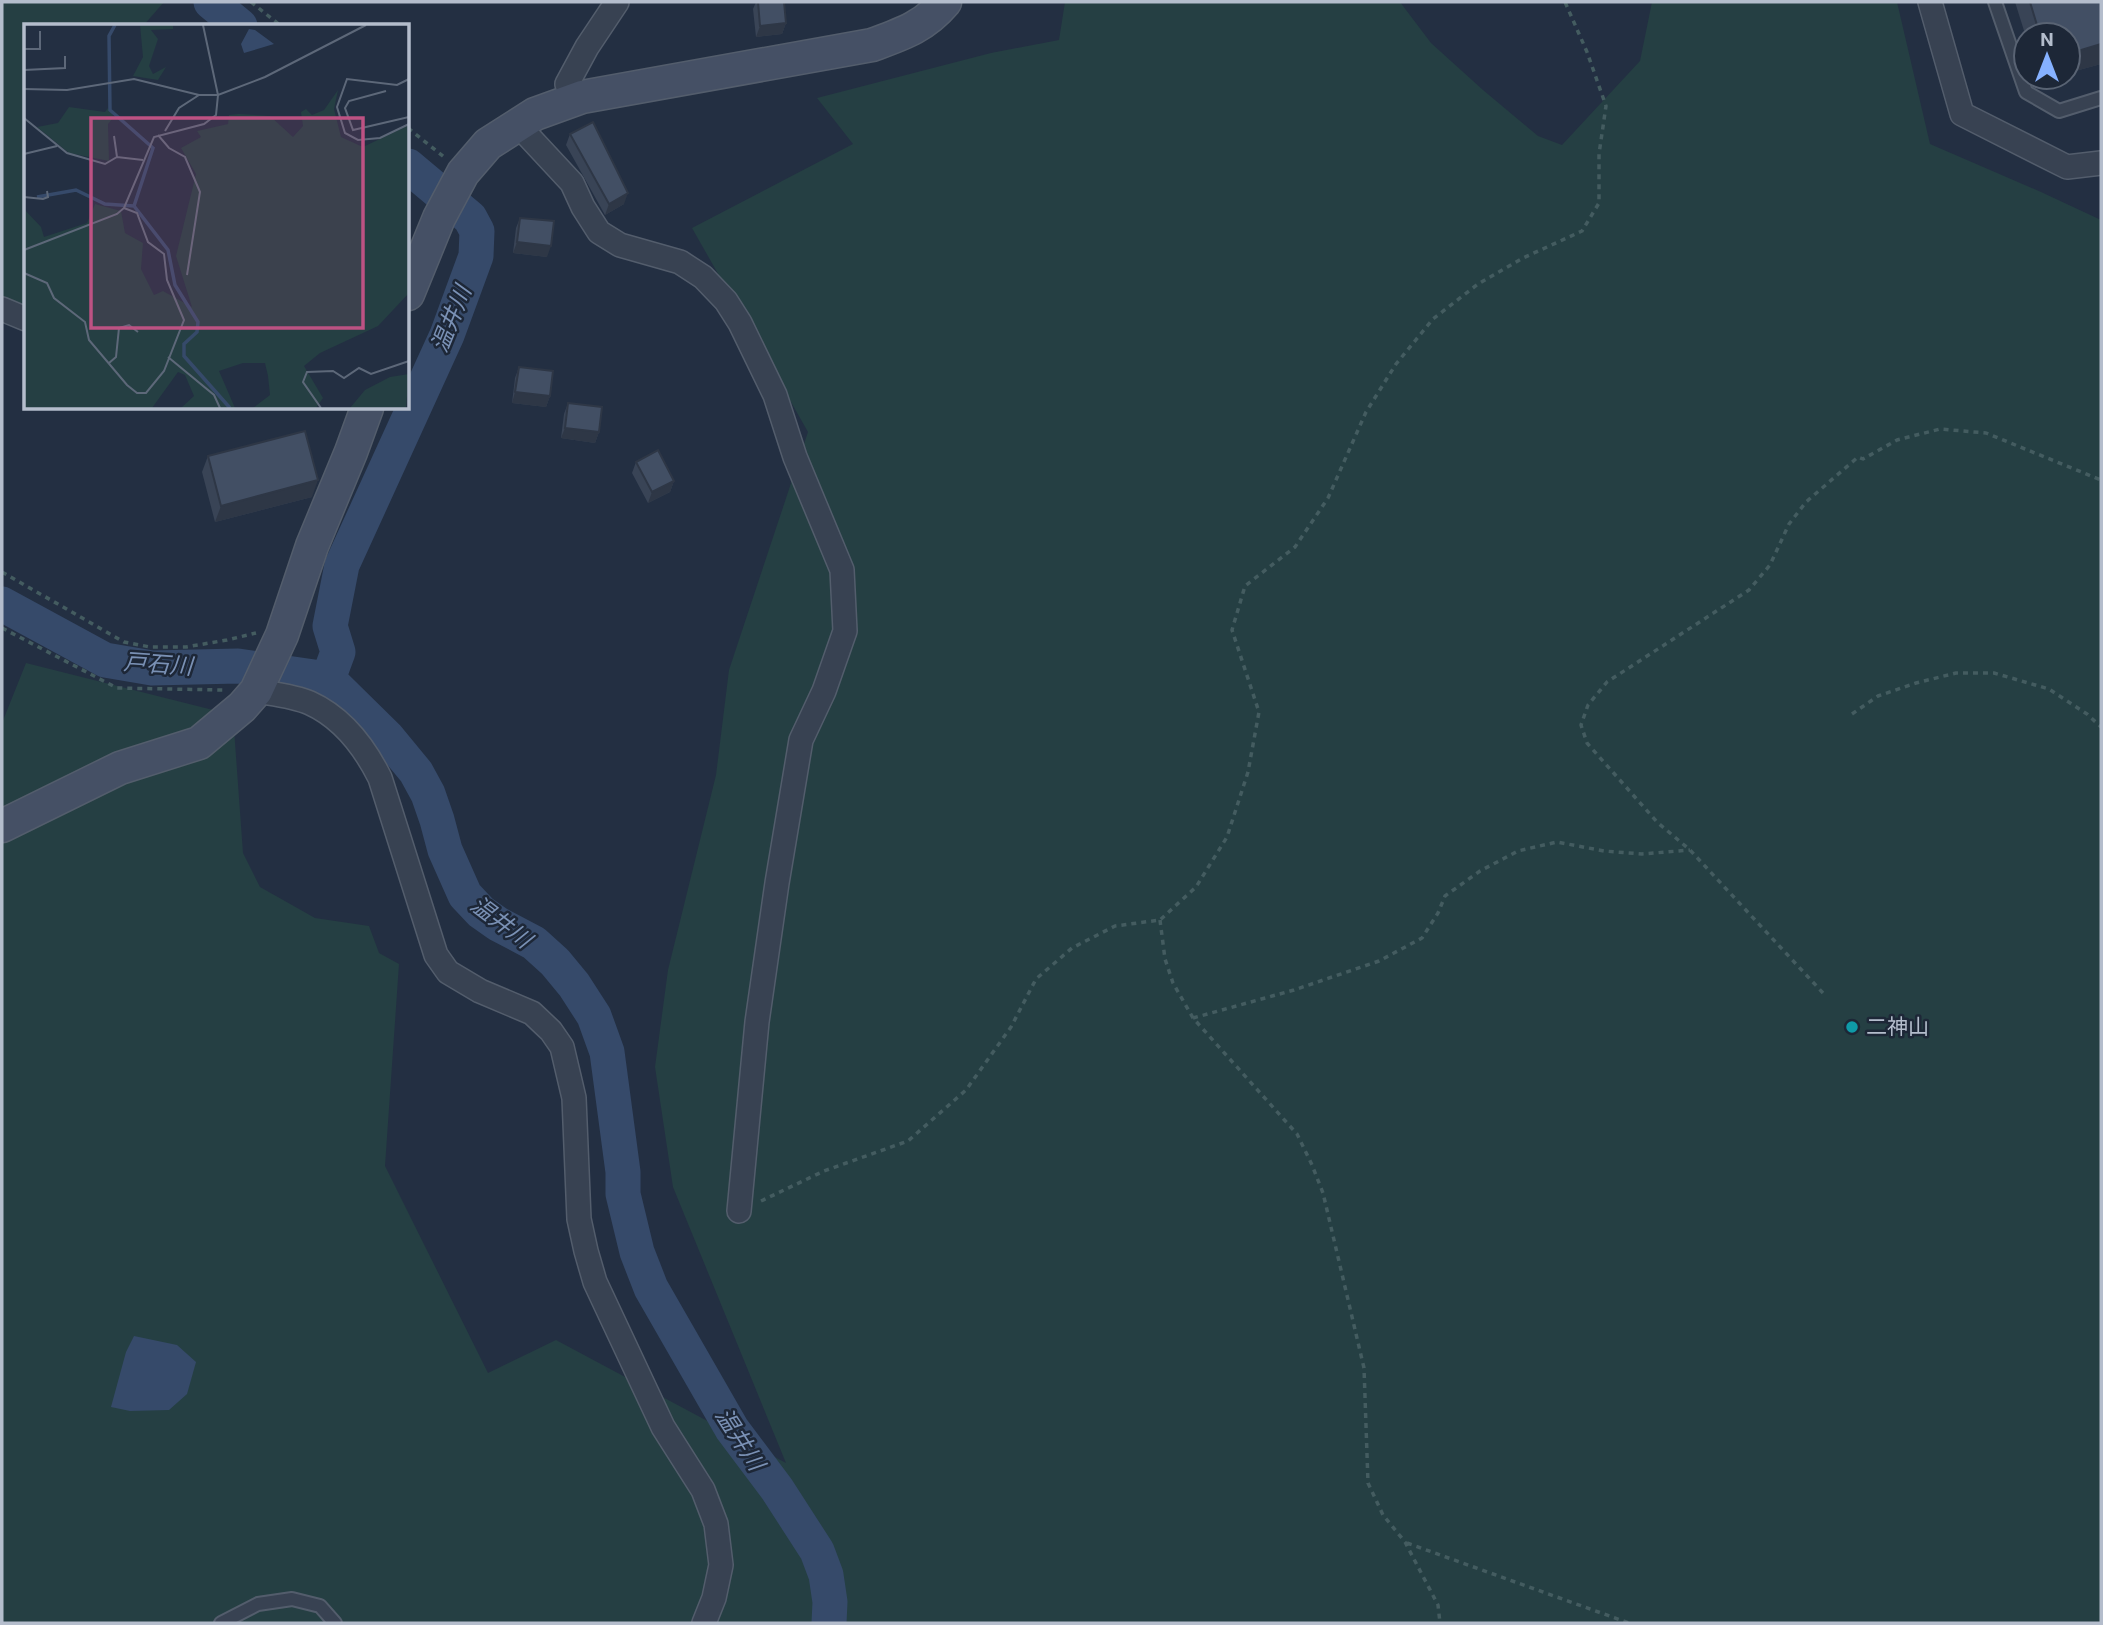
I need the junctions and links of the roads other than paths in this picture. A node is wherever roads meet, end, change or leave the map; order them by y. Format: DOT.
graph roads {
  1 [pos="617,2"];
  2 [pos="945,2"];
  3 [pos="1930,2"];
  4 [pos="1995,2"];
  5 [pos="2101,97"];
  6 [pos="572,100"];
  7 [pos="518,125"];
  8 [pos="2101,163"];
  9 [pos="410,289"];
  10 [pos="2,309"];
  11 [pos="24,318"];
  12 [pos="365,410"];
  13 [pos="256,691"];
  14 [pos="2,826"];
  15 [pos="739,1211"];
  16 [pos="221,1623"];
  17 [pos="335,1623"];
  18 [pos="704,1623"];
  1 -- 6 [label="street"];
  2 -- 6 [label="street"];
  3 -- 8 [label="street"];
  4 -- 5 [label="lane"];
  6 -- 7 [label="street"];
  7 -- 9 [label="street"];
  7 -- 15 [label="street"];
  10 -- 11 [label="street"];
  12 -- 13 [label="street"];
  13 -- 14 [label="street"];
  13 -- 18 [label="street"];
  16 -- 17 [label="lane"];
}
